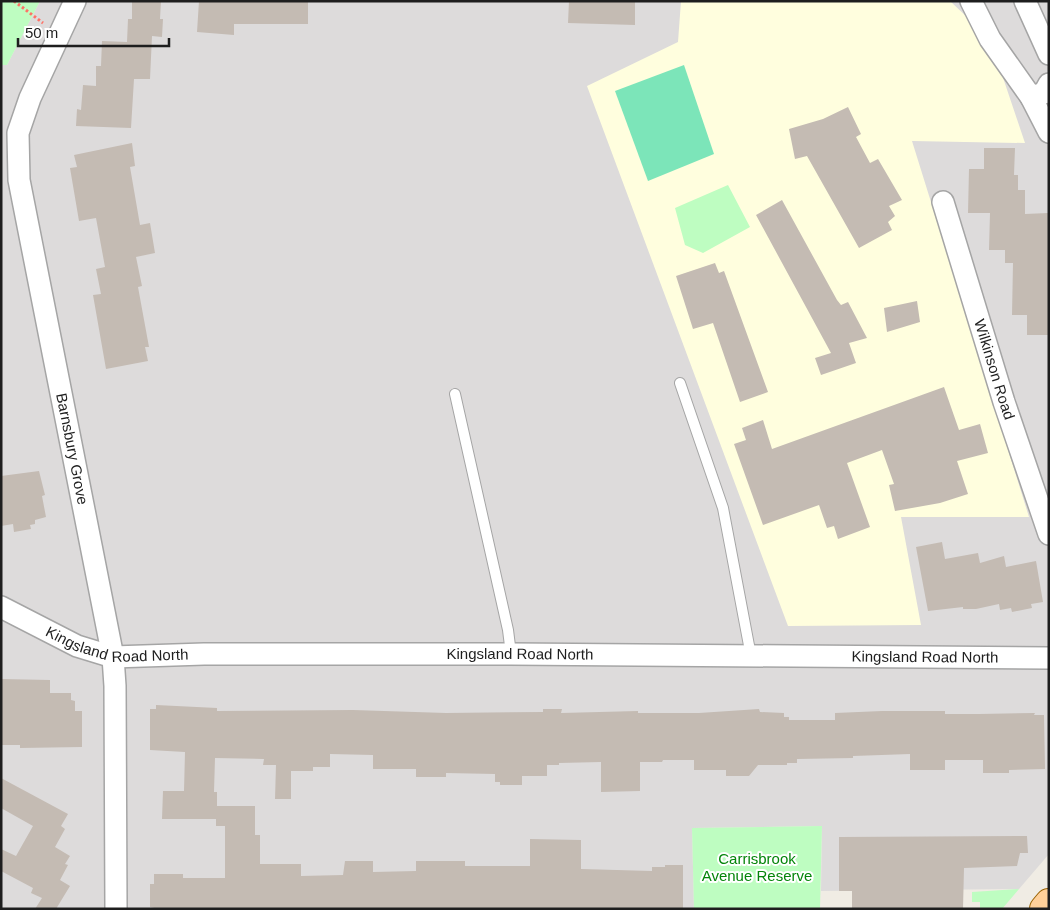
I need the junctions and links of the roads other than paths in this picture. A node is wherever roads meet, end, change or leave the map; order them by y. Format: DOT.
graph roads {
  1 [pos="75,1"];
  2 [pos="971,1"];
  3 [pos="1026,1"];
  4 [pos="1049,54"];
  5 [pos="1049,84"];
  6 [pos="1031,97"];
  7 [pos="1049,132"];
  8 [pos="943,202"];
  9 [pos="680,383"];
  10 [pos="456,394"];
  11 [pos="1049,534"];
  12 [pos="1,607"];
  13 [pos="511,654"];
  14 [pos="751,656"];
  15 [pos="112,657"];
  16 [pos="1049,658"];
  17 [pos="1049,903"];
  18 [pos="116,909"];
  19 [pos="1044,909"];
  1 -- 15 [label="street, Barnsbury Grove"];
  2 -- 6 [label="street"];
  3 -- 4 [label="street"];
  5 -- 6 [label="street"];
  6 -- 7 [label="street"];
  8 -- 11 [label="street, Wilkinson Road"];
  9 -- 14 [label="lane"];
  10 -- 13 [label="lane"];
  12 -- 15 [label="street, Kingsland Road North"];
  13 -- 14 [label="street, Kingsland Road North"];
  13 -- 15 [label="street, Kingsland Road North"];
  14 -- 16 [label="street, Kingsland Road North"];
  15 -- 18 [label="street, Barnsbury Grove"];
  17 -- 19 [label="main road"];
}
